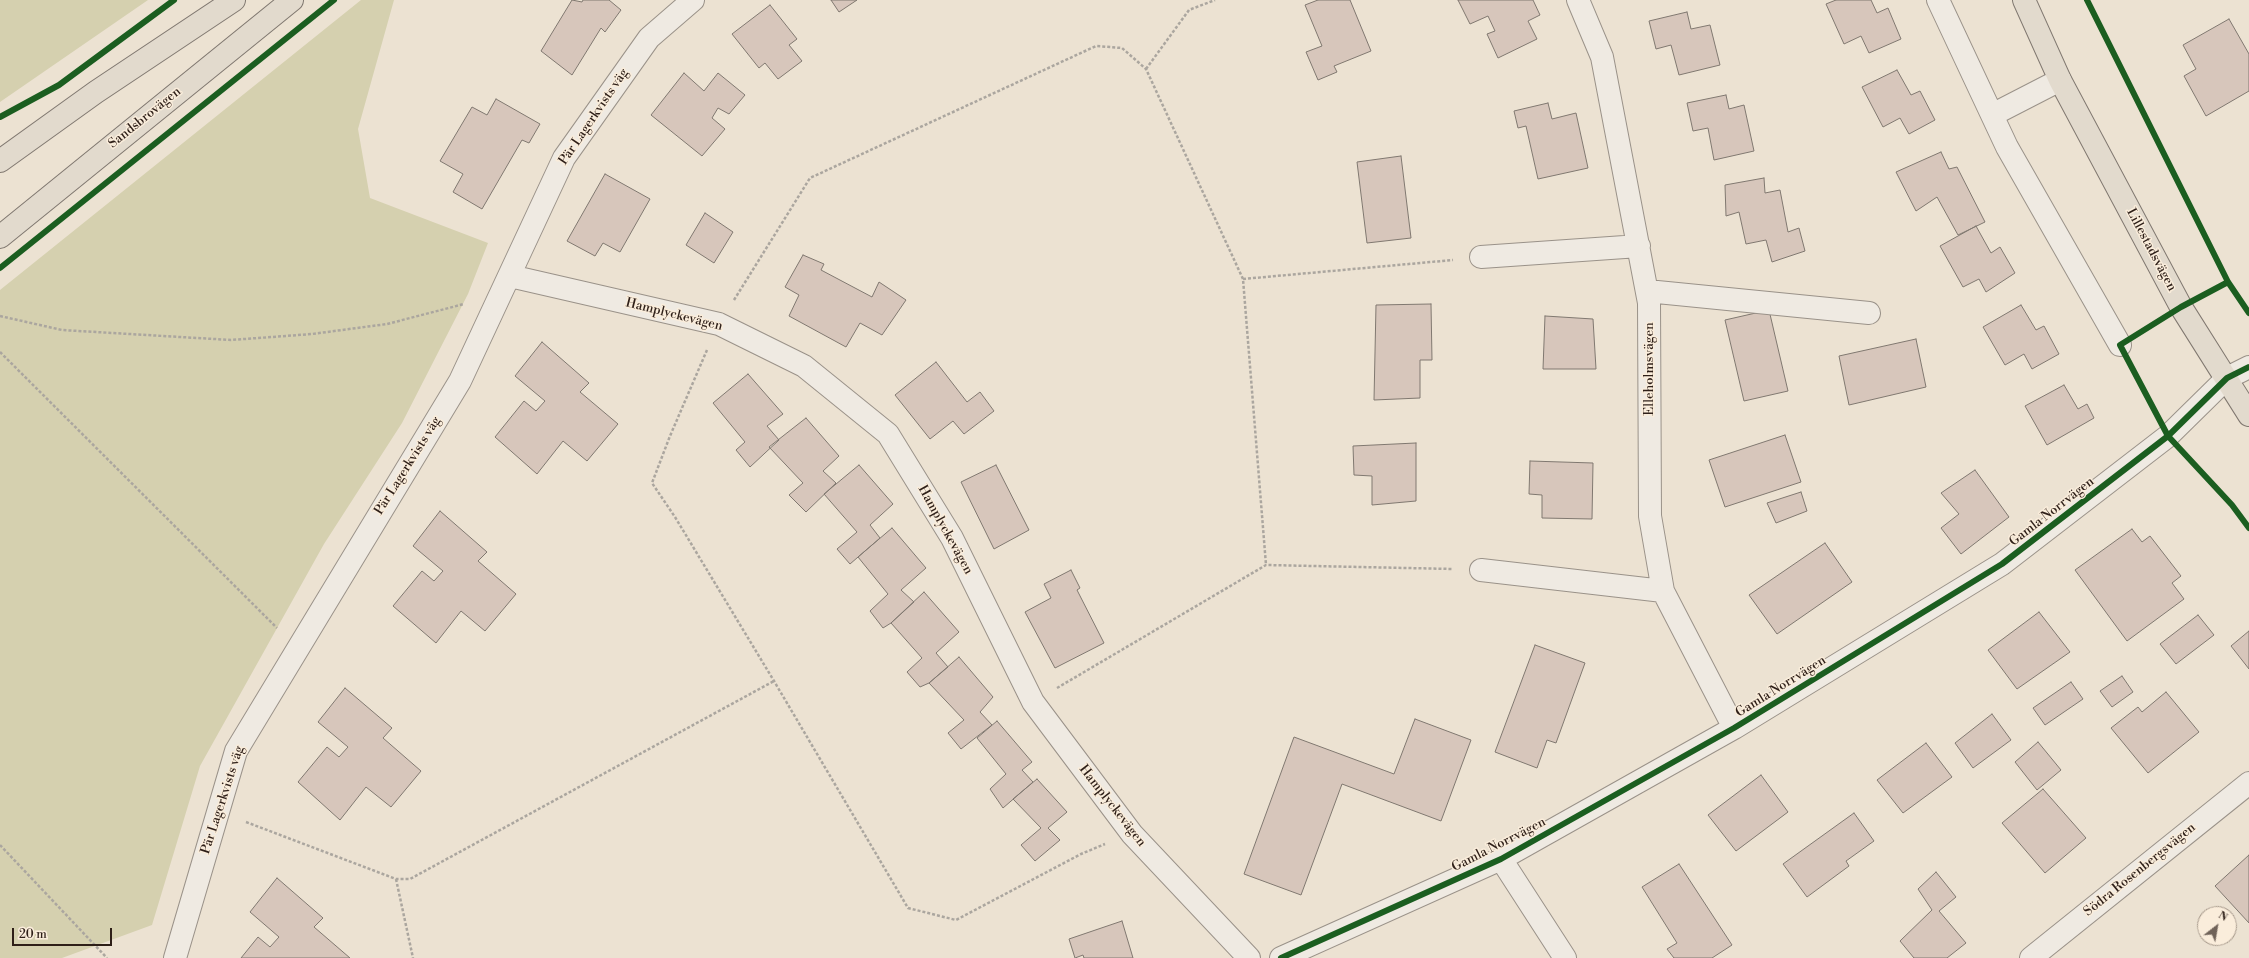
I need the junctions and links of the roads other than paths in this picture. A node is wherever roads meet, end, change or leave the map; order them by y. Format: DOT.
graph roads {
  1 [pos="234,0"];
  2 [pos="292,0"];
  3 [pos="693,0"];
  4 [pos="1578,0"];
  5 [pos="1938,0"];
  6 [pos="2024,0"];
  7 [pos="2060,80"];
  8 [pos="1992,115"];
  9 [pos="0,161"];
  10 [pos="0,238"];
  11 [pos="1639,246"];
  12 [pos="1481,257"];
  13 [pos="510,276"];
  14 [pos="1647,291"];
  15 [pos="1869,313"];
  16 [pos="2120,345"];
  17 [pos="2249,367"];
  18 [pos="2227,378"];
  19 [pos="2249,415"];
  20 [pos="1481,570"];
  21 [pos="1663,591"];
  22 [pos="1734,728"];
  23 [pos="2249,783"];
  24 [pos="1501,859"];
  25 [pos="174,958"];
  26 [pos="1248,958"];
  27 [pos="1281,958"];
  28 [pos="1565,958"];
  29 [pos="2031,958"];
  1 -- 9 [label="main road"];
  2 -- 10 [label="main road, Sandsbrovägen"];
  3 -- 13 [label="street, Pär Lagerkvists väg"];
  4 -- 11 [label="street, Elleholmsvägen"];
  5 -- 8 [label="street"];
  6 -- 7 [label="main road, Lillestadsvägen"];
  7 -- 8 [label="street"];
  7 -- 18 [label="main road, Lillestadsvägen"];
  8 -- 16 [label="street"];
  11 -- 12 [label="street"];
  11 -- 14 [label="street, Elleholmsvägen"];
  13 -- 25 [label="street, Pär Lagerkvists väg"];
  13 -- 26 [label="street, Hamplyckevägen"];
  14 -- 15 [label="street"];
  14 -- 21 [label="street, Elleholmsvägen"];
  17 -- 18 [label="street, Gamla Norrvägen"];
  18 -- 19 [label="main road, Lillestadsvägen"];
  18 -- 22 [label="street, Gamla Norrvägen"];
  20 -- 21 [label="street"];
  21 -- 22 [label="street, Elleholmsvägen"];
  22 -- 24 [label="street, Gamla Norrvägen"];
  23 -- 29 [label="street, Södra Rosenbergsvägen"];
  24 -- 27 [label="street, Gamla Norrvägen"];
  24 -- 28 [label="street"];
}
